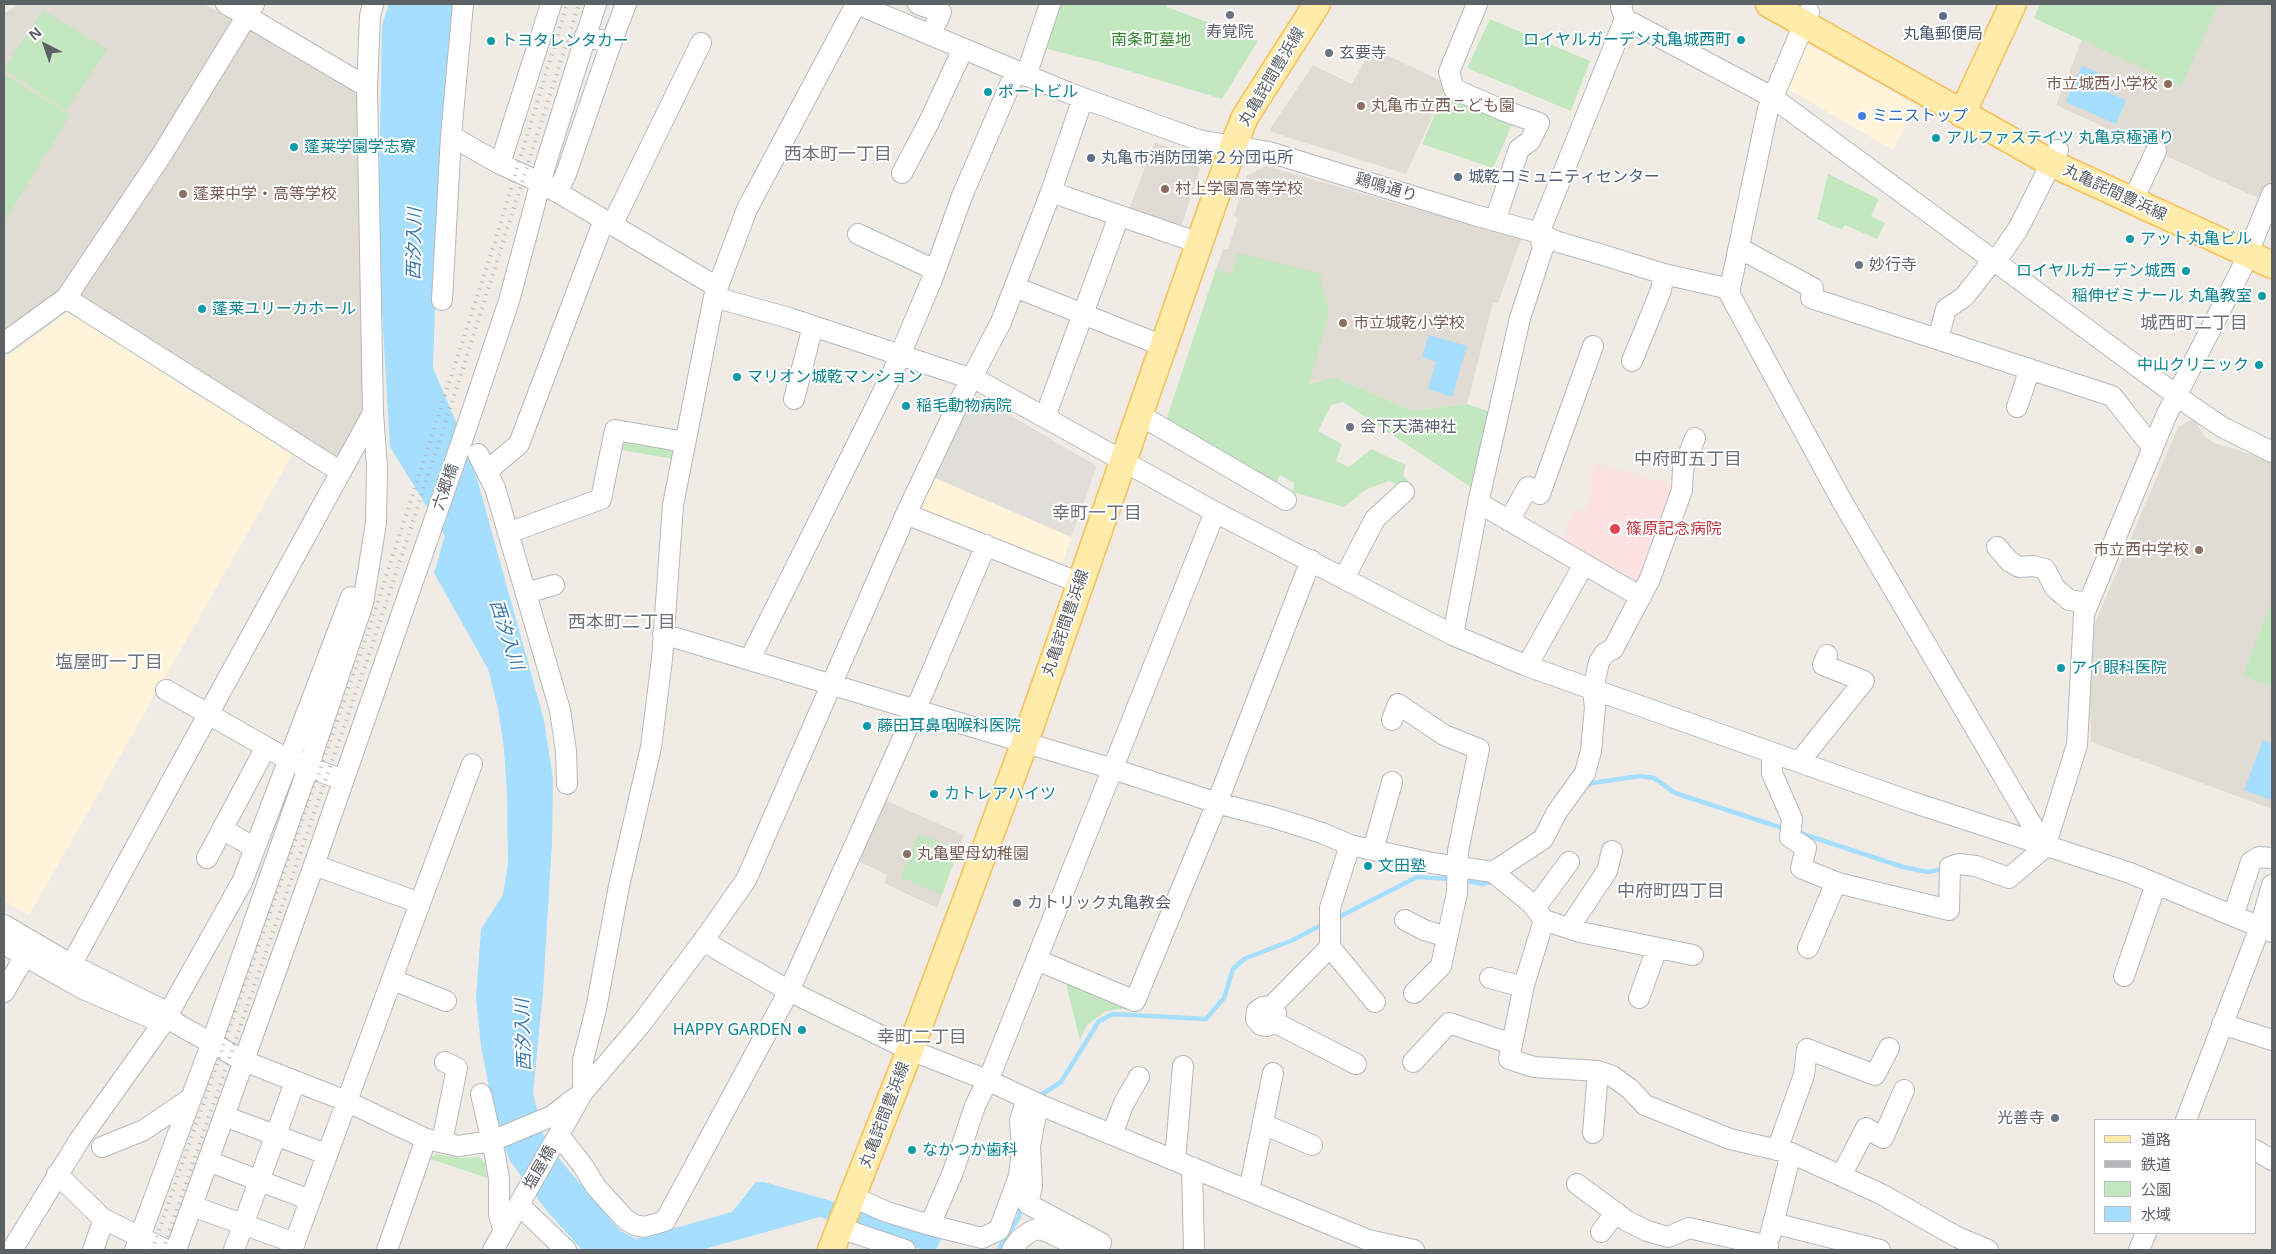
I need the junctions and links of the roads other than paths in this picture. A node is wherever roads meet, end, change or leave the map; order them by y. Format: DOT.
graph roads {
  1 [pos="226,4"];
  2 [pos="373,4"];
  3 [pos="463,4"];
  4 [pos="551,4"];
  5 [pos="596,4"];
  6 [pos="626,4"];
  7 [pos="857,4"];
  8 [pos="918,4"];
  9 [pos="1050,4"];
  10 [pos="1317,4"];
  11 [pos="1477,4"];
  12 [pos="1769,4"];
  13 [pos="2013,4"];
  14 [pos="1621,8"];
  15 [pos="250,10"];
  16 [pos="1803,13"];
  17 [pos="585,36"];
  18 [pos="932,36"];
  19 [pos="611,43"];
  20 [pos="701,43"];
  21 [pos="963,49"];
  22 [pos="1021,74"];
  23 [pos="367,87"];
  24 [pos="1772,97"];
  25 [pos="1083,98"];
  26 [pos="1965,107"];
  27 [pos="451,136"];
  28 [pos="1234,144"];
  29 [pos="2156,151"];
  30 [pos="2055,157"];
  31 [pos="500,164"];
  32 [pos="902,173"];
  33 [pos="549,188"];
  34 [pos="1051,192"];
  35 [pos="2136,193"];
  36 [pos="2272,194"];
  37 [pos="1119,216"];
  38 [pos="1495,221"];
  39 [pos="608,222"];
  40 [pos="1539,233"];
  41 [pos="858,234"];
  42 [pos="1199,243"];
  43 [pos="2258,245"];
  44 [pos="1739,248"];
  45 [pos="1996,261"];
  46 [pos="2272,265"];
  47 [pos="935,270"];
  48 [pos="1664,274"];
  49 [pos="1015,287"];
  50 [pos="1730,289"];
  51 [pos="716,292"];
  52 [pos="66,298"];
  53 [pos="442,300"];
  54 [pos="1083,314"];
  55 [pos="814,326"];
  56 [pos="1938,339"];
  57 [pos="4,344"];
  58 [pos="1163,346"];
  59 [pos="1593,346"];
  60 [pos="899,356"];
  61 [pos="1632,361"];
  62 [pos="2030,369"];
  63 [pos="972,378"];
  64 [pos="2178,395"];
  65 [pos="794,399"];
  66 [pos="2017,407"];
  67 [pos="372,413"];
  68 [pos="1138,414"];
  69 [pos="1045,417"];
  70 [pos="1695,438"];
  71 [pos="685,442"];
  72 [pos="2154,448"];
  73 [pos="2272,452"];
  74 [pos="1122,459"];
  75 [pos="341,472"];
  76 [pos="1404,492"];
  77 [pos="1286,500"];
  78 [pos="1478,503"];
  79 [pos="1215,512"];
  80 [pos="906,514"];
  81 [pos="1509,521"];
  82 [pos="376,522"];
  83 [pos="508,533"];
  84 [pos="986,545"];
  85 [pos="1997,547"];
  86 [pos="1312,560"];
  87 [pos="1584,564"];
  88 [pos="1344,578"];
  89 [pos="1080,583"];
  90 [pos="554,585"];
  91 [pos="526,593"];
  92 [pos="1641,597"];
  93 [pos="2088,603"];
  94 [pos="663,634"];
  95 [pos="1453,635"];
  96 [pos="1827,656"];
  97 [pos="750,659"];
  98 [pos="1527,666"];
  99 [pos="832,685"];
  100 [pos="166,690"];
  101 [pos="1593,690"];
  102 [pos="916,709"];
  103 [pos="209,714"];
  104 [pos="1392,720"];
  105 [pos="1025,742"];
  106 [pos="266,747"];
  107 [pos="1776,754"];
  108 [pos="289,760"];
  109 [pos="1800,762"];
  110 [pos="472,764"];
  111 [pos="308,768"];
  112 [pos="1113,769"];
  113 [pos="343,780"];
  114 [pos="1392,782"];
  115 [pos="567,784"];
  116 [pos="1217,803"];
  117 [pos="222,829"];
  118 [pos="1350,845"];
  119 [pos="2045,847"];
  120 [pos="255,848"];
  121 [pos="1372,850"];
  122 [pos="1612,852"];
  123 [pos="207,858"];
  124 [pos="2272,858"];
  125 [pos="1569,862"];
  126 [pos="314,865"];
  127 [pos="1458,873"];
  128 [pos="1498,876"];
  129 [pos="1836,882"];
  130 [pos="2156,884"];
  131 [pos="2272,885"];
  132 [pos="420,903"];
  133 [pos="1539,914"];
  134 [pos="2233,916"];
  135 [pos="1405,920"];
  136 [pos="4,925"];
  137 [pos="1569,928"];
  138 [pos="2266,929"];
  139 [pos="1447,937"];
  140 [pos="1330,939"];
  141 [pos="703,941"];
  142 [pos="4,944"];
  143 [pos="1657,948"];
  144 [pos="1808,948"];
  145 [pos="29,950"];
  146 [pos="1693,955"];
  147 [pos="1036,960"];
  148 [pos="68,972"];
  149 [pos="2124,976"];
  150 [pos="1490,978"];
  151 [pos="393,980"];
  152 [pos="1523,988"];
  153 [pos="789,991"];
  154 [pos="4,992"];
  155 [pos="1414,993"];
  156 [pos="1639,998"];
  157 [pos="446,1001"];
  158 [pos="1375,1002"];
  159 [pos="170,1021"];
  160 [pos="2222,1024"];
  161 [pos="2272,1040"];
  162 [pos="212,1042"];
  163 [pos="1512,1044"];
  164 [pos="1888,1048"];
  165 [pos="910,1050"];
  166 [pos="244,1061"];
  167 [pos="445,1062"];
  168 [pos="1413,1062"];
  169 [pos="1356,1064"];
  170 [pos="1183,1066"];
  171 [pos="1598,1071"];
  172 [pos="1273,1073"];
  173 [pos="1139,1077"];
  174 [pos="988,1080"];
  175 [pos="295,1082"];
  176 [pos="1904,1090"];
  177 [pos="583,1092"];
  178 [pos="481,1094"];
  179 [pos="191,1098"];
  180 [pos="346,1101"];
  181 [pos="1033,1101"];
  182 [pos="224,1116"];
  183 [pos="2192,1118"];
  184 [pos="1263,1124"];
  185 [pos="1593,1132"];
  186 [pos="1112,1134"];
  187 [pos="276,1136"];
  188 [pos="557,1137"];
  189 [pos="495,1140"];
  190 [pos="434,1141"];
  191 [pos="1312,1145"];
  192 [pos="102,1147"];
  193 [pos="1784,1151"];
  194 [pos="2256,1151"];
  195 [pos="326,1154"];
  196 [pos="2272,1160"];
  197 [pos="208,1161"];
  198 [pos="1183,1163"];
  199 [pos="57,1174"];
  200 [pos="1841,1176"];
  201 [pos="260,1180"];
  202 [pos="1577,1184"];
  203 [pos="1249,1191"];
  204 [pos="853,1197"];
  205 [pos="310,1200"];
  206 [pos="521,1201"];
  207 [pos="192,1206"];
  208 [pos="1616,1212"];
  209 [pos="104,1219"];
  210 [pos="1773,1223"];
  211 [pos="243,1224"];
  212 [pos="930,1225"];
  213 [pos="504,1231"];
  214 [pos="1601,1232"];
  215 [pos="2146,1234"];
  216 [pos="835,1239"];
  217 [pos="138,1244"];
  218 [pos="293,1247"];
  219 [pos="1093,1247"];
  220 [pos="1767,1248"];
  221 [pos="12,1250"];
  222 [pos="93,1250"];
  223 [pos="166,1250"];
  224 [pos="176,1250"];
  225 [pos="234,1250"];
  226 [pos="387,1250"];
  227 [pos="493,1250"];
  228 [pos="566,1250"];
  229 [pos="905,1250"];
  230 [pos="1012,1250"];
  231 [pos="1194,1250"];
  232 [pos="1414,1250"];
  233 [pos="1880,1250"];
  234 [pos="1988,1250"];
  235 [pos="2140,1250"];
  1 -- 15 [label="street"];
  2 -- 23 [label="street"];
  3 -- 27 [label="street"];
  4 -- 31 [label="street"];
  5 -- 17 [label="street"];
  6 -- 19 [label="street"];
  7 -- 18 [label="street, 鶏鳴通り"];
  7 -- 51 [label="street"];
  8 -- 18 [label="street"];
  9 -- 22 [label="street"];
  10 -- 28 [label="main road, 丸亀詫間豊浜線"];
  11 -- 38 [label="street"];
  12 -- 16 [label="main road"];
  13 -- 26 [label="main road"];
  14 -- 24 [label="street"];
  14 -- 40 [label="street"];
  15 -- 23 [label="street"];
  15 -- 52 [label="street"];
  16 -- 24 [label="street"];
  16 -- 26 [label="main road"];
  17 -- 19 [label="street"];
  17 -- 33 [label="street"];
  18 -- 21 [label="street, 鶏鳴通り"];
  19 -- 33 [label="street"];
  20 -- 39 [label="street"];
  21 -- 22 [label="street, 鶏鳴通り"];
  21 -- 32 [label="street"];
  22 -- 25 [label="street, 鶏鳴通り"];
  22 -- 47 [label="street"];
  23 -- 67 [label="street"];
  24 -- 44 [label="street"];
  24 -- 45 [label="street"];
  25 -- 28 [label="street, 鶏鳴通り"];
  25 -- 34 [label="street"];
  26 -- 30 [label="main road"];
  27 -- 31 [label="street"];
  27 -- 53 [label="street"];
  28 -- 38 [label="street, 鶏鳴通り"];
  28 -- 42 [label="main road, 丸亀詫間豊浜線"];
  29 -- 35 [label="street"];
  30 -- 35 [label="main road"];
  30 -- 45 [label="street"];
  31 -- 33 [label="street"];
  33 -- 39 [label="street"];
  33 -- 113 [label="street, 六郷橋"];
  34 -- 37 [label="street"];
  34 -- 49 [label="street"];
  35 -- 43 [label="main road"];
  36 -- 43 [label="street"];
  37 -- 42 [label="street"];
  37 -- 54 [label="street"];
  38 -- 40 [label="street, 鶏鳴通り"];
  39 -- 51 [label="street"];
  39 -- 83 [label="street"];
  40 -- 48 [label="street, 鶏鳴通り"];
  40 -- 78 [label="street"];
  41 -- 47 [label="street"];
  42 -- 58 [label="main road, 丸亀詫間豊浜線"];
  43 -- 46 [label="main road"];
  43 -- 64 [label="street"];
  44 -- 50 [label="street"];
  44 -- 56 [label="street"];
  45 -- 56 [label="street"];
  45 -- 64 [label="street"];
  47 -- 60 [label="street"];
  48 -- 50 [label="street, 鶏鳴通り"];
  48 -- 61 [label="street"];
  49 -- 54 [label="street"];
  49 -- 63 [label="street"];
  50 -- 119 [label="street"];
  51 -- 55 [label="street"];
  51 -- 71 [label="street"];
  52 -- 57 [label="street"];
  52 -- 75 [label="street"];
  54 -- 58 [label="street"];
  54 -- 69 [label="street"];
  55 -- 60 [label="street"];
  55 -- 65 [label="street"];
  56 -- 62 [label="street"];
  58 -- 68 [label="main road, 丸亀詫間豊浜線"];
  59 -- 81 [label="street"];
  60 -- 63 [label="street"];
  60 -- 97 [label="street"];
  62 -- 66 [label="street"];
  62 -- 72 [label="street"];
  63 -- 69 [label="street"];
  63 -- 80 [label="street"];
  64 -- 72 [label="street"];
  64 -- 73 [label="street"];
  67 -- 75 [label="street"];
  67 -- 82 [label="street"];
  68 -- 74 [label="main road, 丸亀詫間豊浜線"];
  68 -- 77 [label="street"];
  69 -- 74 [label="street"];
  70 -- 92 [label="street"];
  71 -- 83 [label="street"];
  71 -- 94 [label="street"];
  72 -- 93 [label="street"];
  74 -- 79 [label="street"];
  74 -- 89 [label="main road, 丸亀詫間豊浜線"];
  75 -- 103 [label="street"];
  76 -- 88 [label="street"];
  78 -- 81 [label="street"];
  78 -- 95 [label="street"];
  79 -- 86 [label="street"];
  79 -- 112 [label="street"];
  80 -- 84 [label="street"];
  80 -- 99 [label="street"];
  81 -- 87 [label="street"];
  82 -- 108 [label="street"];
  82 -- 111 [label="street"];
  83 -- 91 [label="street"];
  84 -- 89 [label="street"];
  84 -- 102 [label="street"];
  85 -- 93 [label="street"];
  86 -- 88 [label="street"];
  86 -- 116 [label="street"];
  87 -- 92 [label="street"];
  87 -- 98 [label="street"];
  88 -- 95 [label="street"];
  89 -- 105 [label="main road, 丸亀詫間豊浜線"];
  90 -- 91 [label="street"];
  91 -- 115 [label="street"];
  92 -- 101 [label="street"];
  93 -- 119 [label="street"];
  94 -- 97 [label="street"];
  94 -- 177 [label="street"];
  95 -- 98 [label="street"];
  96 -- 109 [label="street"];
  97 -- 99 [label="street"];
  98 -- 101 [label="street"];
  99 -- 102 [label="street"];
  99 -- 141 [label="street"];
  100 -- 103 [label="street"];
  101 -- 107 [label="street"];
  101 -- 128 [label="street"];
  102 -- 105 [label="street"];
  102 -- 153 [label="street"];
  103 -- 106 [label="street"];
  103 -- 148 [label="street"];
  104 -- 127 [label="street"];
  105 -- 112 [label="street"];
  105 -- 165 [label="main road, 丸亀詫間豊浜線"];
  106 -- 108 [label="street"];
  106 -- 117 [label="street"];
  107 -- 109 [label="street"];
  107 -- 129 [label="street"];
  108 -- 111 [label="street"];
  108 -- 120 [label="street"];
  109 -- 119 [label="street"];
  110 -- 132 [label="street"];
  111 -- 113 [label="street"];
  111 -- 162 [label="street"];
  112 -- 116 [label="street"];
  112 -- 147 [label="street"];
  113 -- 126 [label="street, 六郷橋"];
  114 -- 121 [label="street"];
  116 -- 118 [label="street"];
  116 -- 147 [label="street"];
  117 -- 120 [label="street"];
  117 -- 123 [label="street"];
  118 -- 121 [label="street"];
  118 -- 140 [label="street"];
  119 -- 129 [label="street"];
  119 -- 130 [label="street"];
  120 -- 159 [label="street"];
  121 -- 127 [label="street"];
  122 -- 137 [label="street"];
  124 -- 134 [label="street"];
  125 -- 133 [label="street"];
  126 -- 132 [label="street"];
  126 -- 166 [label="street, 六郷橋"];
  127 -- 128 [label="street"];
  127 -- 139 [label="street"];
  128 -- 133 [label="street"];
  129 -- 144 [label="street"];
  130 -- 134 [label="street"];
  130 -- 149 [label="street"];
  131 -- 138 [label="street"];
  132 -- 151 [label="street"];
  133 -- 137 [label="street"];
  133 -- 152 [label="street"];
  134 -- 138 [label="street"];
  135 -- 139 [label="street"];
  136 -- 145 [label="street"];
  137 -- 143 [label="street"];
  138 -- 160 [label="street"];
  139 -- 155 [label="street"];
  140 -- 158 [label="street"];
  140 -- 169 [label="street"];
  141 -- 153 [label="street"];
  141 -- 177 [label="street"];
  142 -- 145 [label="street"];
  143 -- 146 [label="street"];
  143 -- 156 [label="street"];
  145 -- 148 [label="street"];
  145 -- 154 [label="street"];
  147 -- 174 [label="street"];
  148 -- 159 [label="street"];
  150 -- 152 [label="street"];
  151 -- 157 [label="street"];
  151 -- 180 [label="street"];
  152 -- 163 [label="street"];
  153 -- 165 [label="street"];
  153 -- 188 [label="street"];
  159 -- 162 [label="street"];
  159 -- 199 [label="street"];
  160 -- 161 [label="street"];
  160 -- 183 [label="street"];
  162 -- 166 [label="street"];
  162 -- 179 [label="street"];
  163 -- 168 [label="street"];
  163 -- 171 [label="street"];
  164 -- 193 [label="street"];
  165 -- 174 [label="street"];
  165 -- 204 [label="main road, 丸亀詫間豊浜線"];
  166 -- 175 [label="street"];
  166 -- 182 [label="street, 六郷橋"];
  167 -- 190 [label="street"];
  170 -- 198 [label="street"];
  171 -- 185 [label="street"];
  171 -- 193 [label="street"];
  172 -- 184 [label="street"];
  173 -- 186 [label="street"];
  174 -- 181 [label="street"];
  174 -- 212 [label="street"];
  175 -- 180 [label="street"];
  175 -- 187 [label="street"];
  176 -- 200 [label="street"];
  177 -- 188 [label="street, 塩屋橋"];
  177 -- 189 [label="street"];
  178 -- 189 [label="street"];
  179 -- 192 [label="street"];
  179 -- 217 [label="street"];
  180 -- 190 [label="street"];
  180 -- 195 [label="street"];
  181 -- 186 [label="street"];
  181 -- 212 [label="street"];
  181 -- 219 [label="street"];
  182 -- 187 [label="street"];
  182 -- 197 [label="street, 六郷橋"];
  184 -- 191 [label="street"];
  184 -- 203 [label="street"];
  186 -- 198 [label="street"];
  187 -- 195 [label="street"];
  187 -- 201 [label="street"];
  188 -- 206 [label="street, 塩屋橋"];
  189 -- 190 [label="street"];
  189 -- 213 [label="street"];
  190 -- 226 [label="street"];
  193 -- 200 [label="street"];
  193 -- 210 [label="street"];
  194 -- 196 [label="street"];
  195 -- 205 [label="street"];
  197 -- 201 [label="street"];
  197 -- 207 [label="street, 六郷橋"];
  198 -- 203 [label="street"];
  198 -- 231 [label="street"];
  199 -- 209 [label="street"];
  199 -- 221 [label="street"];
  200 -- 234 [label="street"];
  201 -- 205 [label="street"];
  201 -- 211 [label="street"];
  202 -- 208 [label="street"];
  203 -- 232 [label="street"];
  204 -- 212 [label="street"];
  204 -- 216 [label="main road, 丸亀詫間豊浜線"];
  205 -- 218 [label="street"];
  206 -- 213 [label="street, 塩屋橋"];
  206 -- 228 [label="street"];
  207 -- 211 [label="street"];
  207 -- 224 [label="street, 六郷橋"];
  208 -- 214 [label="street"];
  208 -- 220 [label="street"];
  209 -- 217 [label="street"];
  209 -- 222 [label="street"];
  210 -- 220 [label="street"];
  210 -- 233 [label="street"];
  211 -- 218 [label="street"];
  211 -- 225 [label="street"];
  213 -- 227 [label="street, 塩屋橋"];
  215 -- 235 [label="street"];
  216 -- 229 [label="street"];
  217 -- 223 [label="street"];
  219 -- 230 [label="street"];
}
